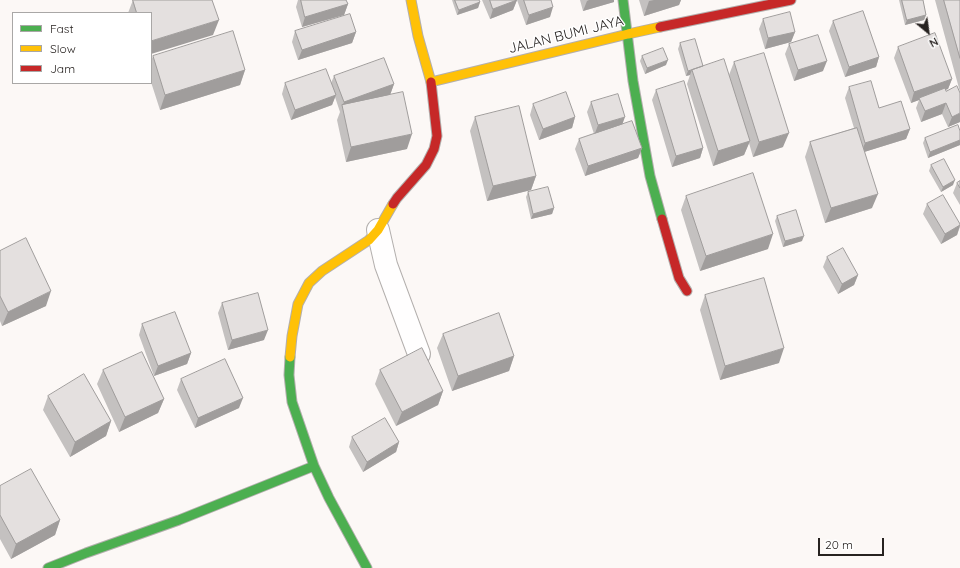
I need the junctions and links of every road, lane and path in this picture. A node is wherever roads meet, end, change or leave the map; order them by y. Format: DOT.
graph roads {
  1 [pos="411,0"];
  2 [pos="623,0"];
  3 [pos="791,0"];
  4 [pos="628,34"];
  5 [pos="431,82"];
  6 [pos="378,230"];
  7 [pos="687,291"];
  8 [pos="419,354"];
  9 [pos="314,466"];
  10 [pos="48,568"];
  11 [pos="367,568"];
  1 -- 5 [label="street"];
  2 -- 4 [label="street"];
  3 -- 4 [label="street, JALAN BUMI JAYA"];
  4 -- 5 [label="street, JALAN BUMI JAYA"];
  4 -- 7 [label="street"];
  5 -- 6 [label="street"];
  6 -- 8 [label="street"];
  6 -- 9 [label="street"];
  9 -- 10 [label="street"];
  9 -- 11 [label="street"];
}
